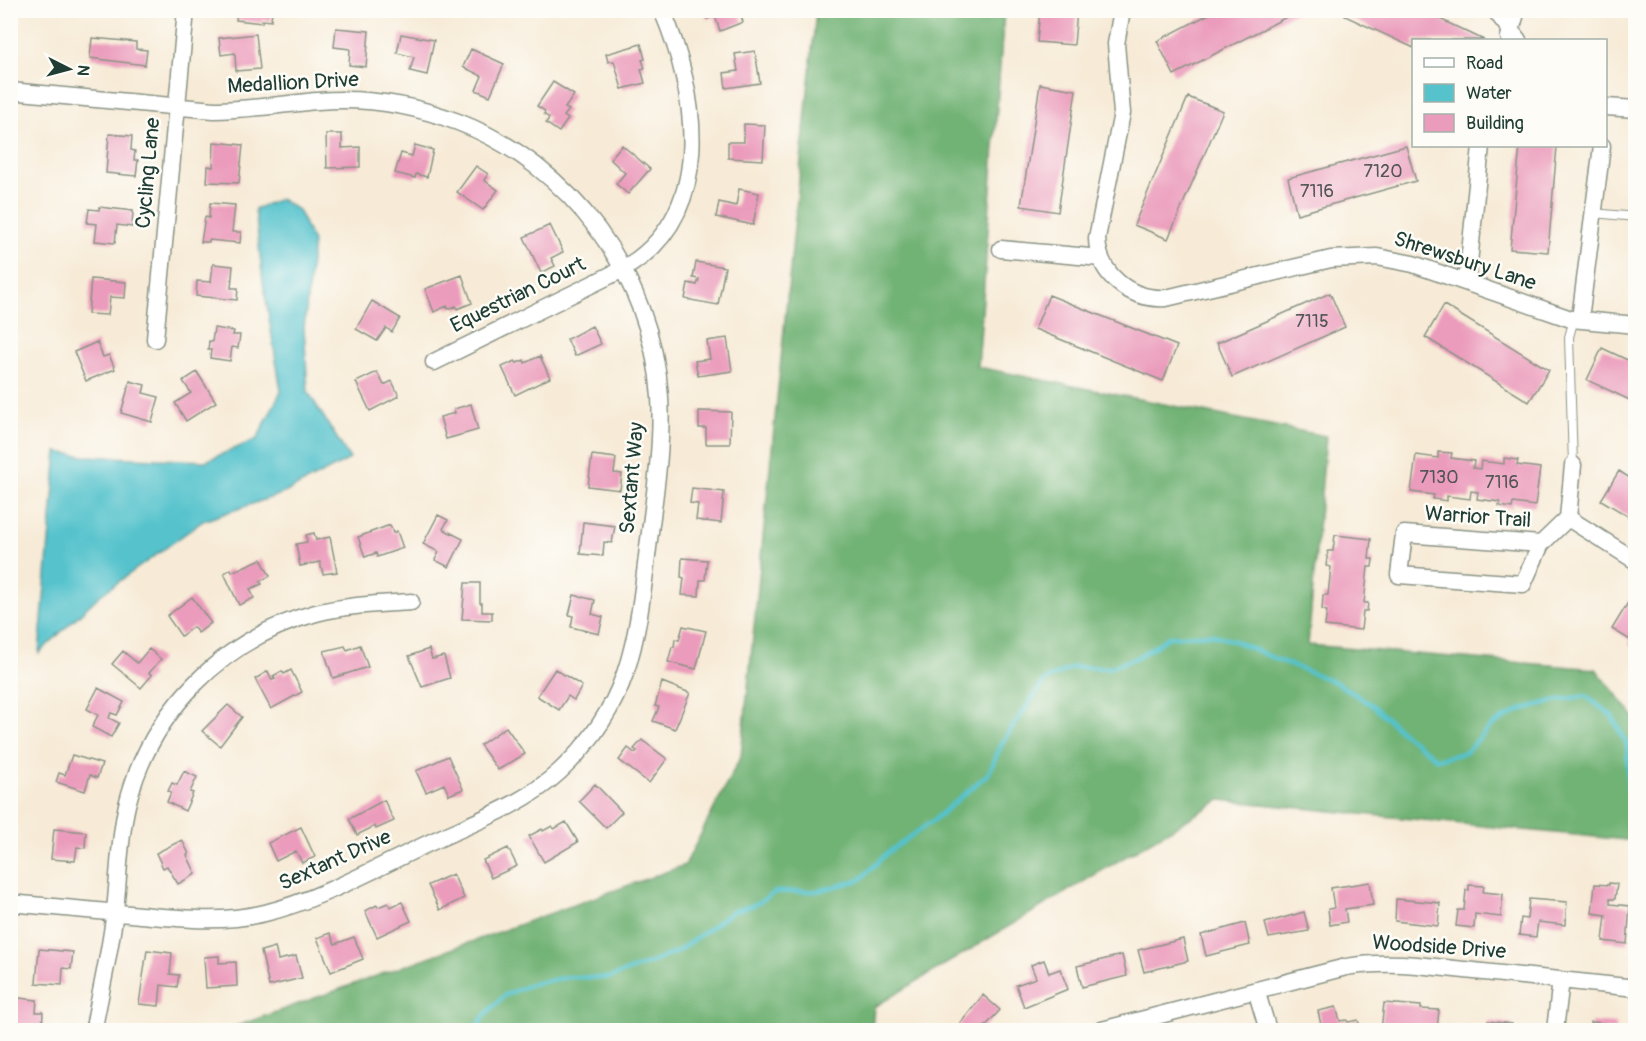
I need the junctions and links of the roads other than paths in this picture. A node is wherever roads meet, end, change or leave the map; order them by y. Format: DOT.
graph roads {
  1 [pos="186,10"];
  2 [pos="662,10"];
  3 [pos="1122,10"];
  4 [pos="1495,10"];
  5 [pos="1517,10"];
  6 [pos="1512,37"];
  7 [pos="10,91"];
  8 [pos="177,106"];
  9 [pos="1635,110"];
  10 [pos="1607,111"];
  11 [pos="1481,147"];
  12 [pos="1602,147"];
  13 [pos="1593,213"];
  14 [pos="1635,217"];
  15 [pos="1001,249"];
  16 [pos="1101,258"];
  17 [pos="623,269"];
  18 [pos="1467,282"];
  19 [pos="1577,319"];
  20 [pos="1635,325"];
  21 [pos="155,339"];
  22 [pos="434,362"];
  23 [pos="1573,461"];
  24 [pos="1568,518"];
  25 [pos="1541,544"];
  26 [pos="1635,561"];
  27 [pos="411,602"];
  28 [pos="618,693"];
  29 [pos="10,903"];
  30 [pos="115,913"];
  31 [pos="1561,980"];
  32 [pos="1635,988"];
  33 [pos="1256,990"];
  34 [pos="95,1022"];
  35 [pos="1102,1030"];
  36 [pos="1268,1030"];
  37 [pos="1555,1030"];
  1 -- 8 [label="street, Cycling Lane"];
  2 -- 17 [label="street, Equestrian Court"];
  3 -- 16 [label="street"];
  4 -- 6 [label="street"];
  5 -- 6 [label="street"];
  7 -- 8 [label="street, Medallion Drive"];
  8 -- 17 [label="street, Medallion Drive"];
  8 -- 21 [label="street, Cycling Lane"];
  9 -- 10 [label="street"];
  11 -- 18 [label="street"];
  12 -- 13 [label="street"];
  13 -- 14 [label="lane"];
  13 -- 19 [label="street"];
  15 -- 16 [label="street"];
  16 -- 18 [label="street, Shrewsbury Lane"];
  17 -- 22 [label="street, Equestrian Court"];
  17 -- 28 [label="street, Sextant Way"];
  18 -- 19 [label="street, Shrewsbury Lane"];
  19 -- 20 [label="street, Shrewsbury Lane"];
  19 -- 23 [label="lane"];
  23 -- 24 [label="street"];
  24 -- 25 [label="street, Warrior Trail"];
  24 -- 26 [label="street"];
  25 -- 25 [label="street, Warrior Trail"];
  27 -- 30 [label="street"];
  28 -- 30 [label="street, Sextant Drive"];
  29 -- 30 [label="street, Sextant Drive"];
  30 -- 34 [label="street"];
  31 -- 32 [label="street, Woodside Drive"];
  31 -- 33 [label="street, Woodside Drive"];
  31 -- 37 [label="street"];
  33 -- 35 [label="street, Woodside Drive"];
  33 -- 36 [label="street"];
}
